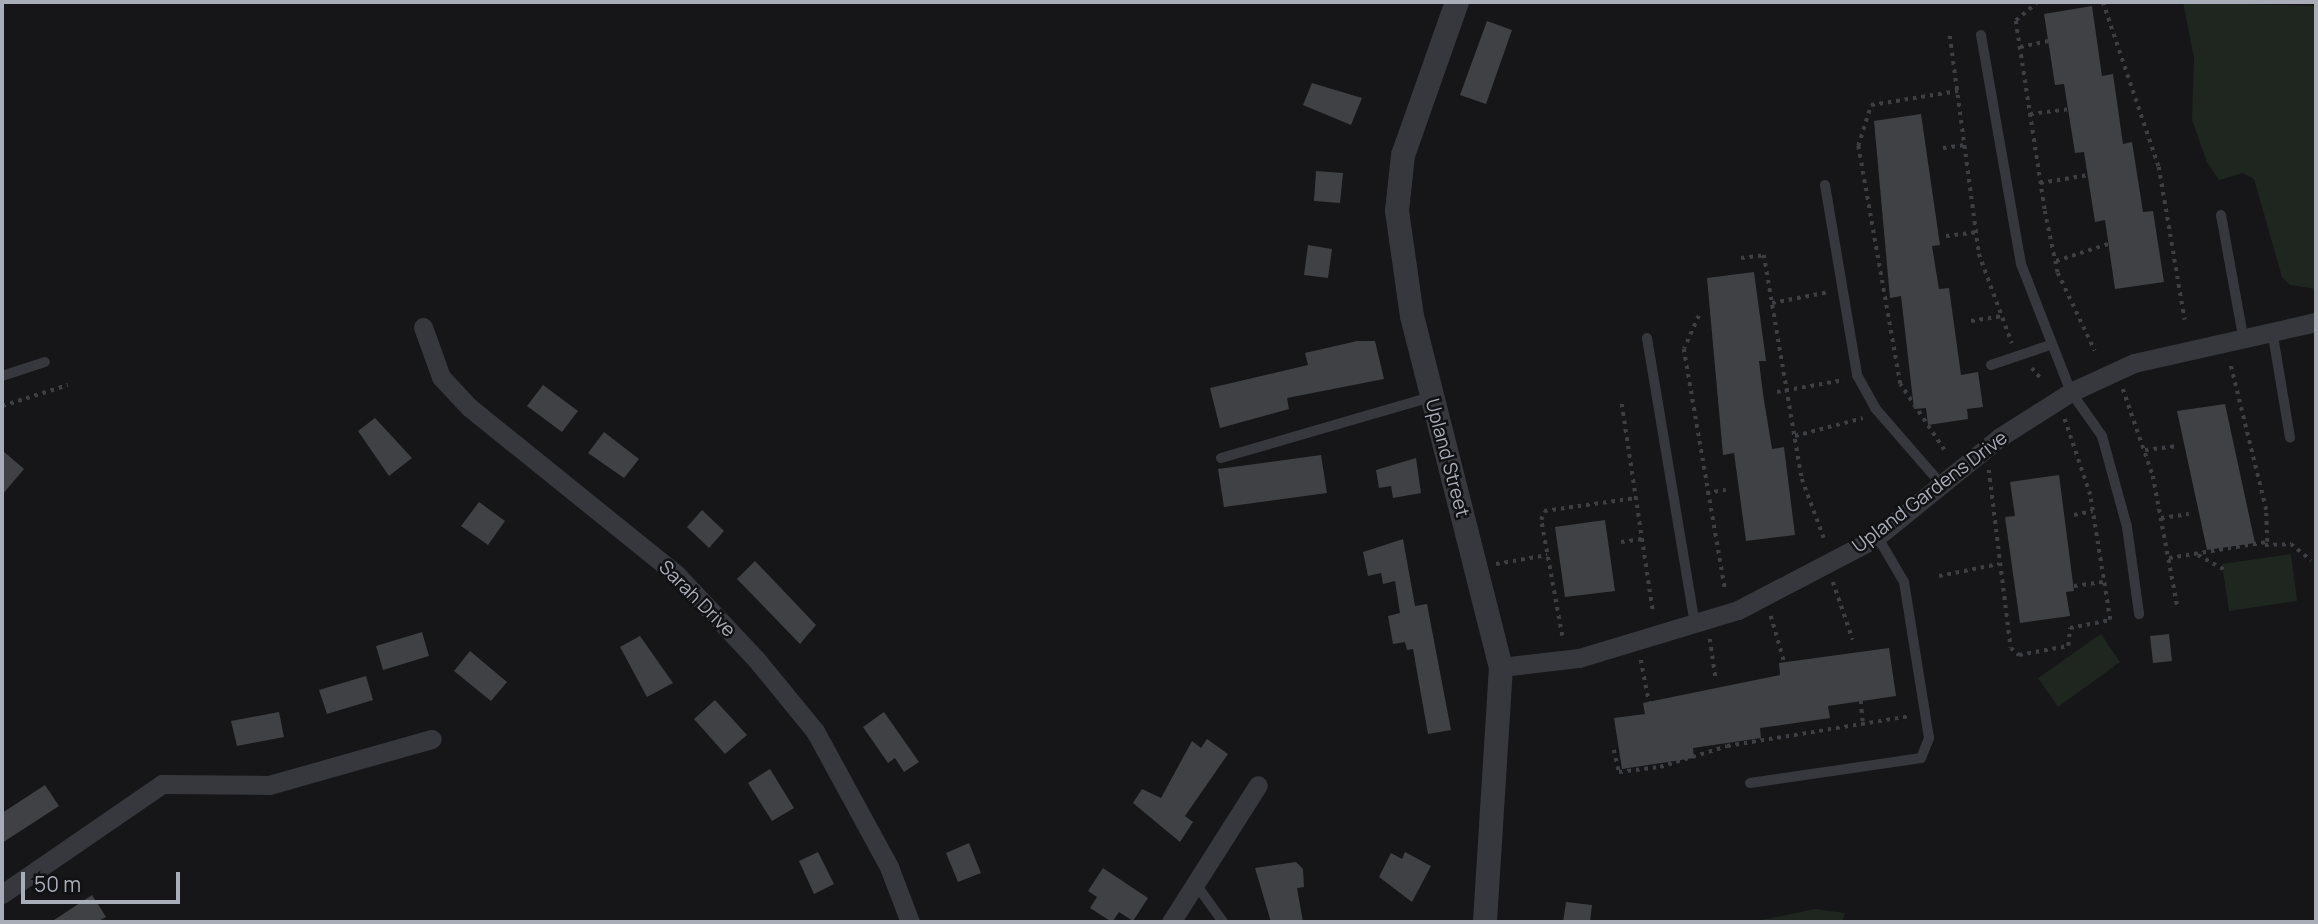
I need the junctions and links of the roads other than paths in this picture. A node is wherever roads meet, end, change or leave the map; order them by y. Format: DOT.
graph roads {
  1 [pos="1457,2"];
  2 [pos="1982,35"];
  3 [pos="1825,185"];
  4 [pos="2221,215"];
  5 [pos="2316,322"];
  6 [pos="423,327"];
  7 [pos="2272,330"];
  8 [pos="2243,336"];
  9 [pos="1647,338"];
  10 [pos="2050,345"];
  11 [pos="45,362"];
  12 [pos="1991,365"];
  13 [pos="2,376"];
  14 [pos="2071,392"];
  15 [pos="1431,397"];
  16 [pos="2290,439"];
  17 [pos="1221,457"];
  18 [pos="1942,486"];
  19 [pos="1877,536"];
  20 [pos="2139,614"];
  21 [pos="1702,632"];
  22 [pos="1501,667"];
  23 [pos="432,739"];
  24 [pos="1750,783"];
  25 [pos="1258,785"];
  26 [pos="1193,880"];
  27 [pos="2,894"];
  28 [pos="910,922"];
  29 [pos="1171,922"];
  30 [pos="1223,922"];
  31 [pos="1485,922"];
  1 -- 15 [label="street, Upland Street"];
  2 -- 10 [label="lane"];
  3 -- 18 [label="lane"];
  4 -- 8 [label="lane"];
  5 -- 7 [label="street, Upland Gardens Drive"];
  6 -- 28 [label="street, Sarah Drive"];
  7 -- 8 [label="street, Upland Gardens Drive"];
  7 -- 16 [label="lane"];
  8 -- 14 [label="street, Upland Gardens Drive"];
  9 -- 21 [label="lane"];
  10 -- 12 [label="lane"];
  10 -- 14 [label="lane"];
  11 -- 13 [label="lane"];
  14 -- 18 [label="street, Upland Gardens Drive"];
  14 -- 20 [label="lane"];
  15 -- 17 [label="lane"];
  15 -- 22 [label="street, Upland Street"];
  18 -- 19 [label="street, Upland Gardens Drive"];
  19 -- 21 [label="street, Upland Gardens Drive"];
  19 -- 24 [label="lane"];
  21 -- 22 [label="street, Upland Gardens Drive"];
  22 -- 31 [label="street, Upland Street"];
  23 -- 27 [label="street"];
  25 -- 26 [label="street"];
  26 -- 29 [label="street"];
  26 -- 30 [label="lane"];
}
